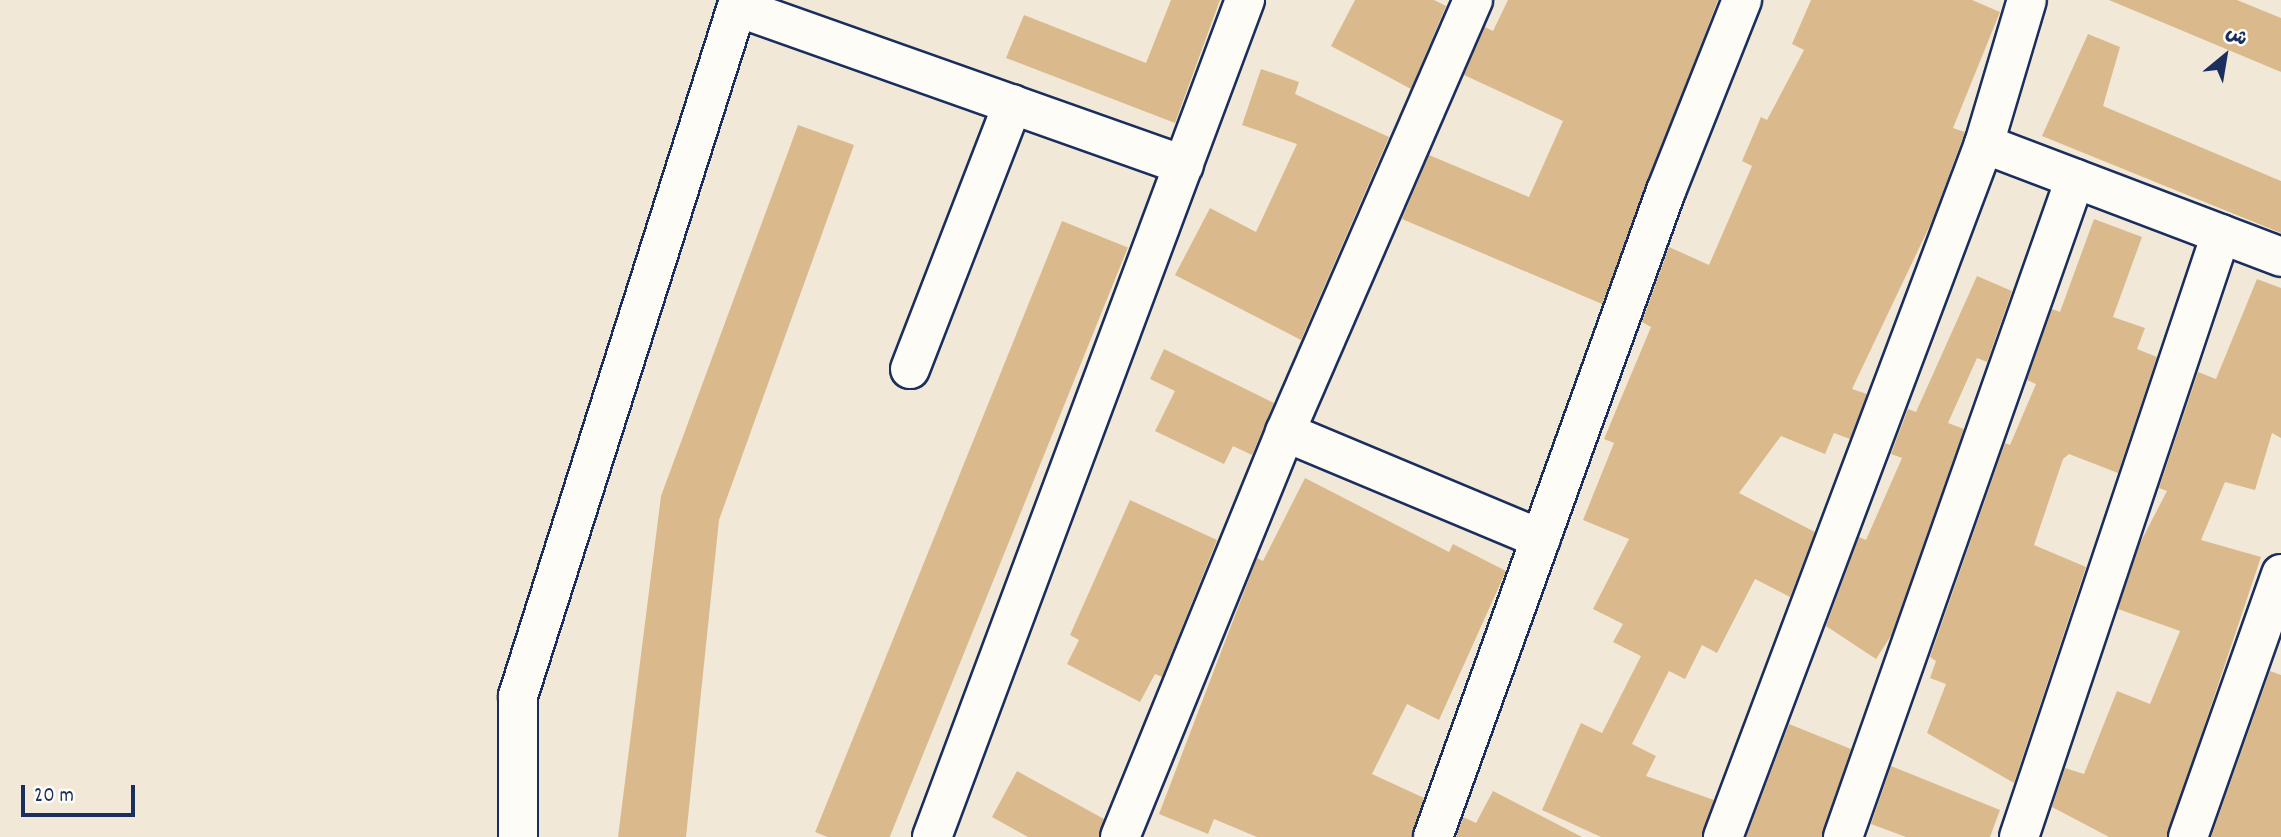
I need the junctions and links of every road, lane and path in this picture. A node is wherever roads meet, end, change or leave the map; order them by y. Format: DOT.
graph roads {
  1 [pos="1245,0"];
  2 [pos="1473,0"];
  3 [pos="1742,0"];
  4 [pos="2027,0"];
  5 [pos="738,4"];
  6 [pos="1013,104"];
  7 [pos="1984,144"];
  8 [pos="1184,164"];
  9 [pos="2075,179"];
  10 [pos="2221,234"];
  11 [pos="2281,257"];
  12 [pos="910,369"];
  13 [pos="1285,432"];
  14 [pos="1541,539"];
  15 [pos="2281,574"];
  16 [pos="518,837"];
  17 [pos="932,837"];
  18 [pos="1120,837"];
  19 [pos="1433,837"];
  20 [pos="1723,837"];
  21 [pos="1843,837"];
  22 [pos="2019,837"];
  23 [pos="2188,837"];
  1 -- 8 [label="street"];
  2 -- 13 [label="street"];
  3 -- 14 [label="street"];
  4 -- 7 [label="street"];
  5 -- 6 [label="street"];
  5 -- 16 [label="street"];
  6 -- 8 [label="street"];
  6 -- 12 [label="street"];
  7 -- 9 [label="street"];
  7 -- 20 [label="street"];
  8 -- 17 [label="street"];
  9 -- 10 [label="street"];
  9 -- 21 [label="street"];
  10 -- 11 [label="street"];
  10 -- 22 [label="street"];
  13 -- 14 [label="street"];
  13 -- 18 [label="street"];
  14 -- 19 [label="street"];
  15 -- 23 [label="street"];
}
